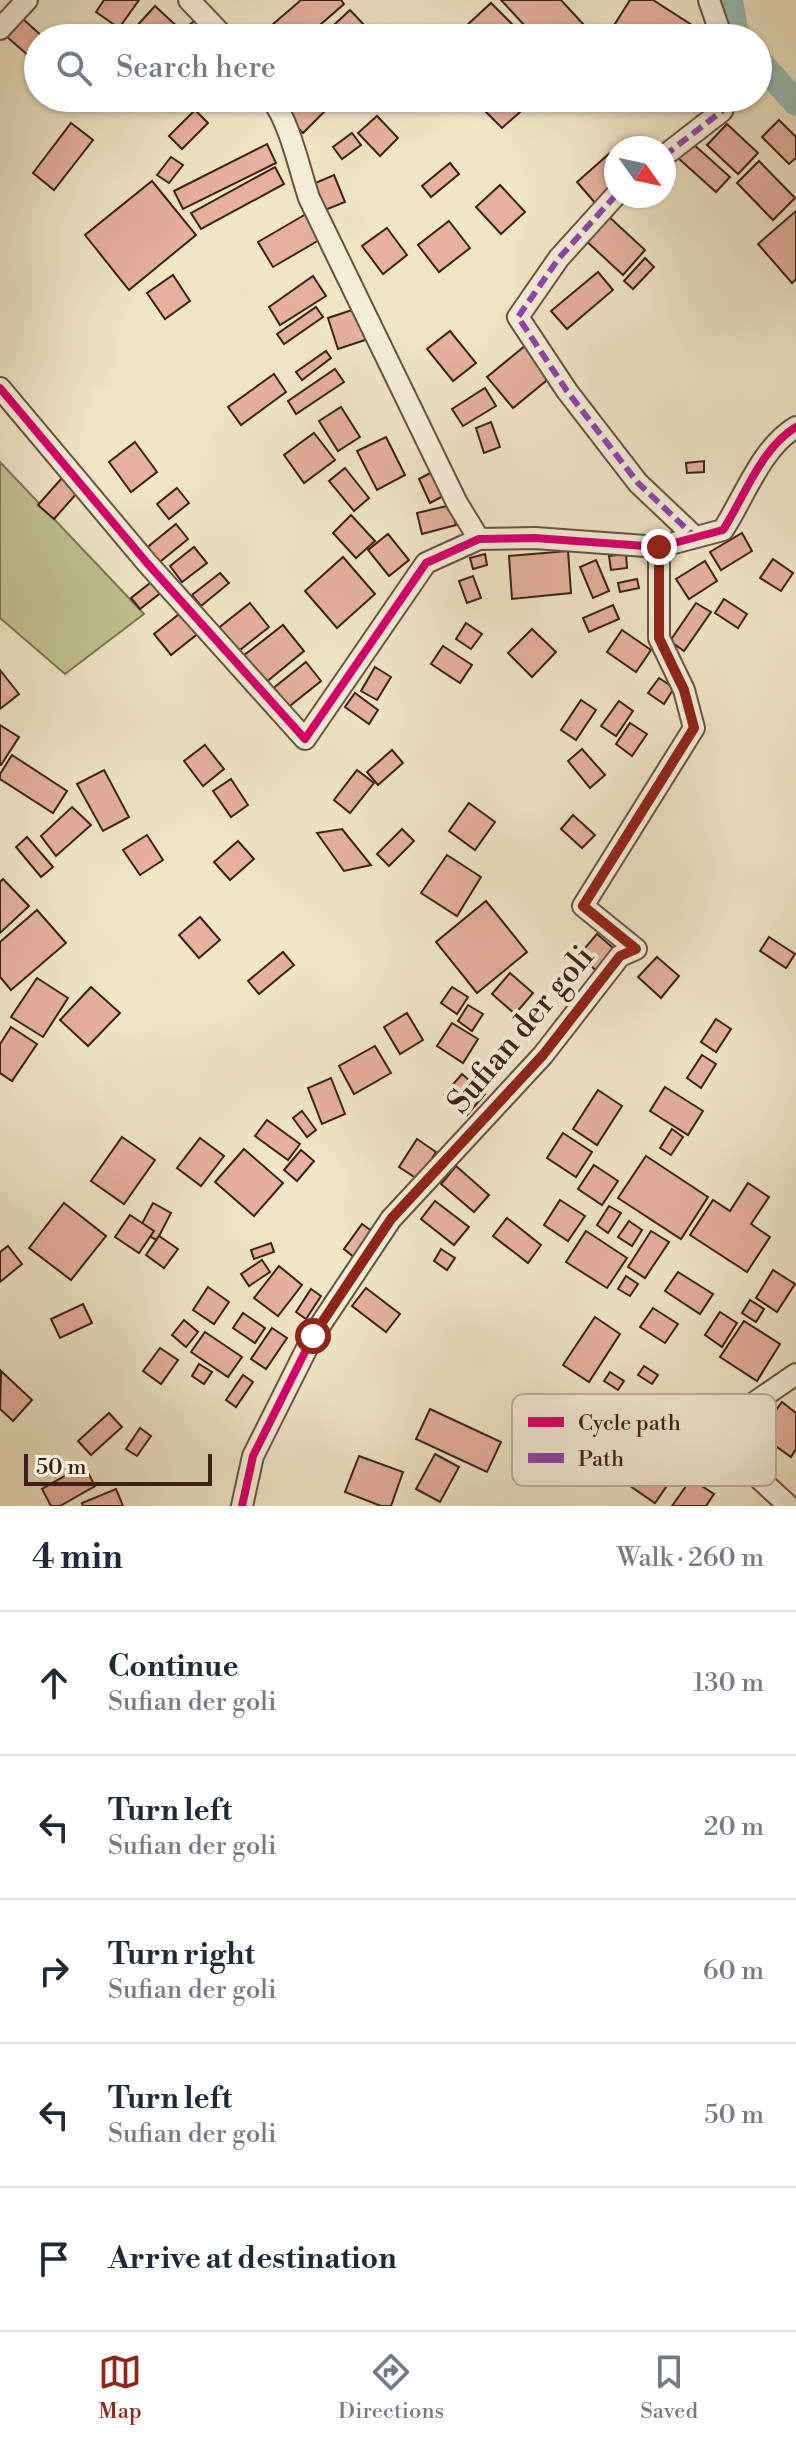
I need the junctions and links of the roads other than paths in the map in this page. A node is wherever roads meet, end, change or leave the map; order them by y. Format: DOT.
graph roads {
  1 [pos="27,0"];
  2 [pos="189,0"];
  3 [pos="709,0"];
  4 [pos="212,24"];
  5 [pos="717,24"];
  6 [pos="0,29"];
  7 [pos="279,112"];
  8 [pos="721,112"];
  9 [pos="676,147"];
  10 [pos="604,208"];
  11 [pos="0,388"];
  12 [pos="796,427"];
  13 [pos="695,537"];
  14 [pos="479,539"];
  15 [pos="659,547"];
  16 [pos="796,1374"];
  17 [pos="767,1394"];
  18 [pos="767,1486"];
  19 [pos="242,1506"];
  20 [pos="789,1506"];
  1 -- 6 [label="street"];
  2 -- 4 [label="street"];
  3 -- 5 [label="street"];
  7 -- 14 [label="street"];
  8 -- 9 [label="street"];
  10 -- 13 [label="street"];
  11 -- 14 [label="street"];
  12 -- 13 [label="street"];
  13 -- 15 [label="street"];
  14 -- 15 [label="street"];
  15 -- 19 [label="street, Sufian der goli"];
  16 -- 17 [label="street"];
  18 -- 20 [label="street"];
}
